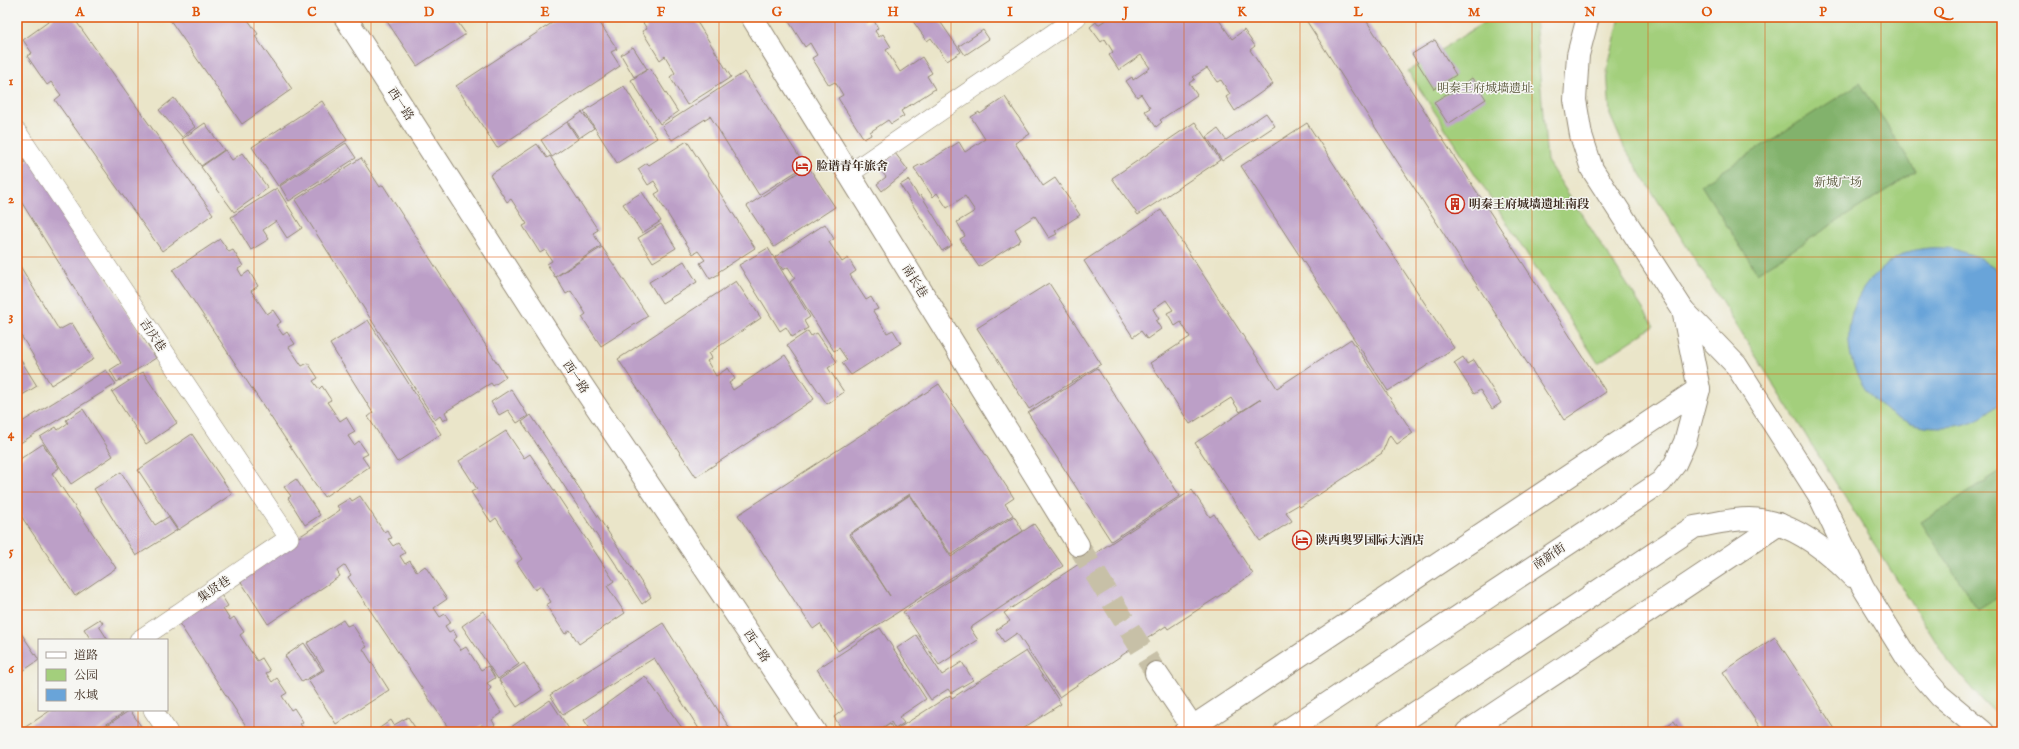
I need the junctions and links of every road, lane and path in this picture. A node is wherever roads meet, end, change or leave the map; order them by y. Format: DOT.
graph roads {
  1 [pos="344,17"];
  2 [pos="752,17"];
  3 [pos="1077,17"];
  4 [pos="1588,17"];
  5 [pos="17,132"];
  6 [pos="849,174"];
  7 [pos="1683,310"];
  8 [pos="1699,389"];
  9 [pos="1779,524"];
  10 [pos="289,538"];
  11 [pos="1078,545"];
  12 [pos="1863,587"];
  13 [pos="140,639"];
  14 [pos="1156,673"];
  15 [pos="154,711"];
  16 [pos="1192,730"];
  17 [pos="168,732"];
  18 [pos="815,732"];
  19 [pos="1285,732"];
  20 [pos="1387,732"];
  21 [pos="1467,732"];
  22 [pos="1983,732"];
  1 -- 18 [label="street, 西一路"];
  2 -- 6 [label="street, 南长巷"];
  3 -- 6 [label="lane"];
  4 -- 7 [label="street"];
  5 -- 10 [label="lane, 吉庆巷"];
  6 -- 11 [label="street, 南长巷"];
  7 -- 8 [label="street, 南新街"];
  7 -- 12 [label="street"];
  8 -- 16 [label="street"];
  8 -- 19 [label="street, 南新街"];
  9 -- 12 [label="street"];
  9 -- 20 [label="street"];
  9 -- 21 [label="street"];
  10 -- 13 [label="lane, 集贤巷"];
  12 -- 22 [label="street"];
  14 -- 16 [label="street"];
  15 -- 17 [label="lane"];
}
